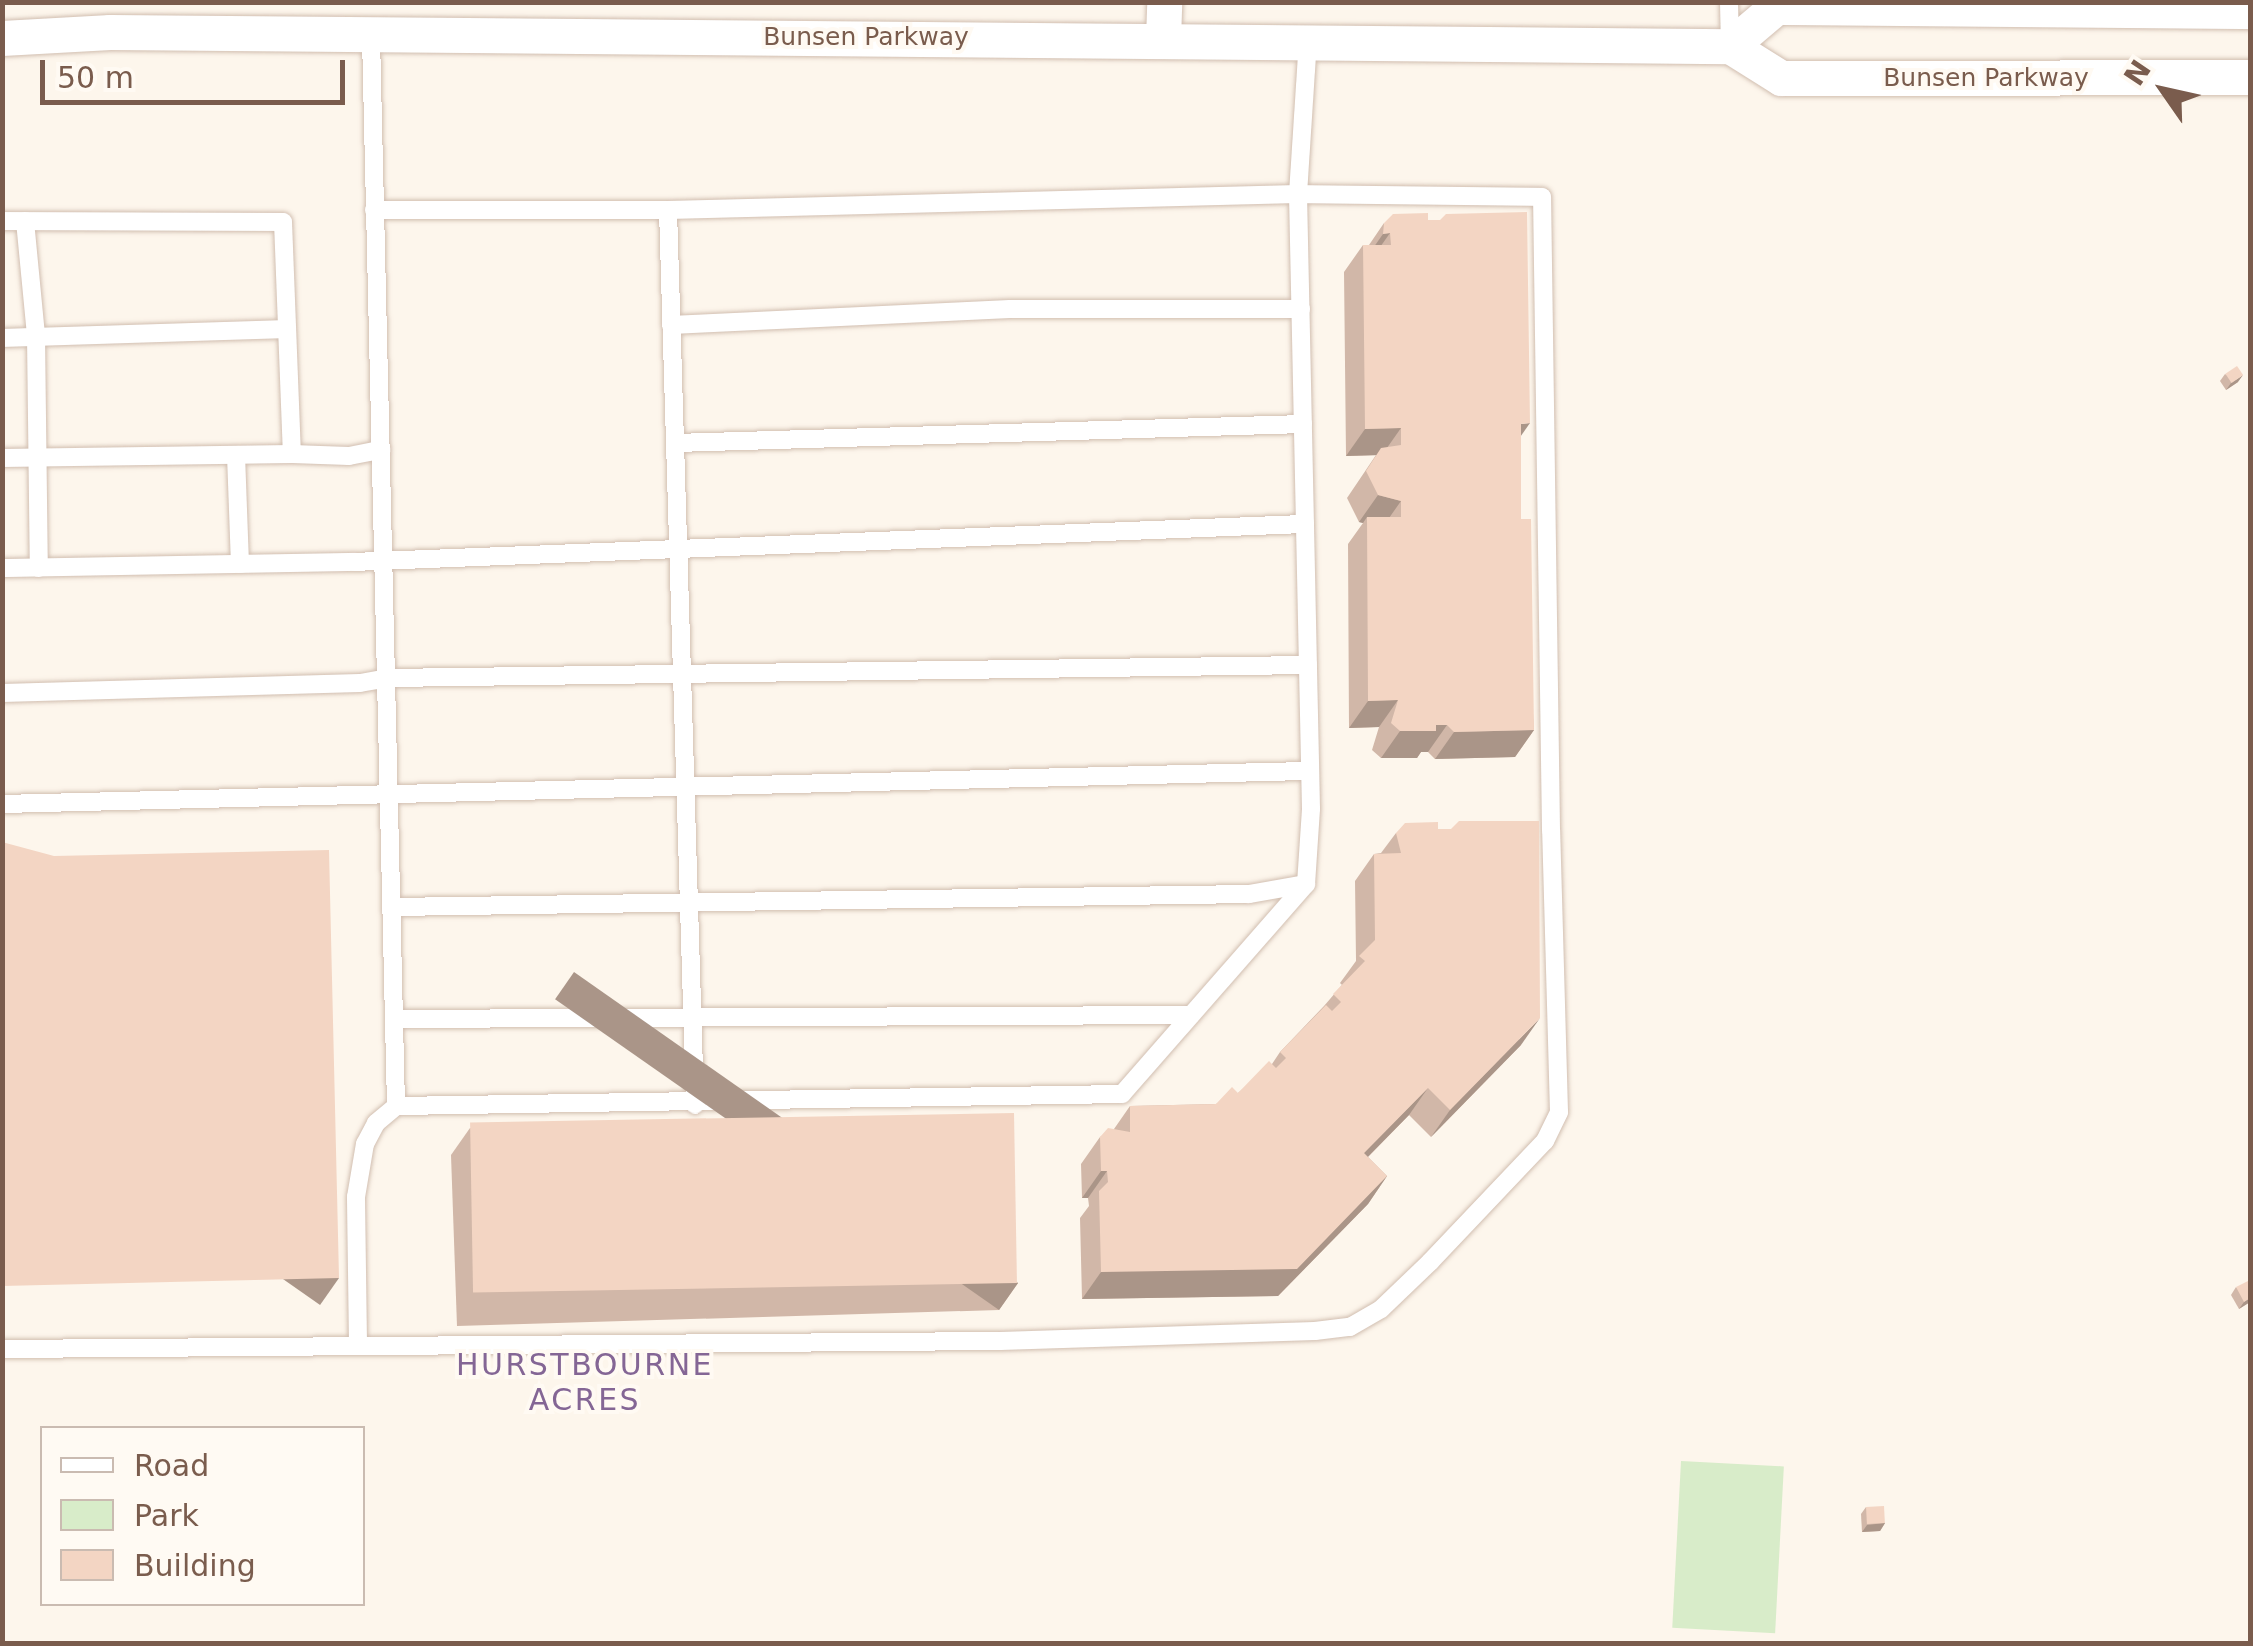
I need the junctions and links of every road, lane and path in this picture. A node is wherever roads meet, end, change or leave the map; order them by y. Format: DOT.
graph roads {
  1 [pos="1164,2"];
  2 [pos="1729,2"];
  3 [pos="2250,12"];
  4 [pos="371,18"];
  5 [pos="2,38"];
  6 [pos="1163,40"];
  7 [pos="1308,40"];
  8 [pos="1730,46"];
  9 [pos="2250,77"];
  10 [pos="1298,194"];
  11 [pos="374,210"];
  12 [pos="668,210"];
  13 [pos="2,221"];
  14 [pos="25,221"];
  15 [pos="1300,309"];
  16 [pos="671,325"];
  17 [pos="286,329"];
  18 [pos="36,336"];
  19 [pos="2,338"];
  20 [pos="1303,424"];
  21 [pos="675,442"];
  22 [pos="381,450"];
  23 [pos="292,454"];
  24 [pos="236,455"];
  25 [pos="37,457"];
  26 [pos="2,458"];
  27 [pos="1305,524"];
  28 [pos="678,550"];
  29 [pos="385,561"];
  30 [pos="240,564"];
  31 [pos="2,568"];
  32 [pos="39,568"];
  33 [pos="1308,665"];
  34 [pos="682,672"];
  35 [pos="388,678"];
  36 [pos="2,693"];
  37 [pos="1310,771"];
  38 [pos="686,789"];
  39 [pos="391,792"];
  40 [pos="2,804"];
  41 [pos="1306,884"];
  42 [pos="689,903"];
  43 [pos="393,907"];
  44 [pos="693,1014"];
  45 [pos="1191,1015"];
  46 [pos="394,1019"];
  47 [pos="695,1104"];
  48 [pos="396,1106"];
  49 [pos="358,1344"];
  50 [pos="2,1349"];
  1 -- 6 [label="street"];
  2 -- 8 [label="lane"];
  3 -- 8 [label="street"];
  4 -- 5 [label="street, Bunsen Parkway"];
  4 -- 6 [label="street, Bunsen Parkway"];
  4 -- 11 [label="lane"];
  6 -- 7 [label="street, Bunsen Parkway"];
  7 -- 8 [label="street, Bunsen Parkway"];
  7 -- 10 [label="lane"];
  8 -- 9 [label="street, Bunsen Parkway"];
  10 -- 12 [label="lane"];
  10 -- 15 [label="lane"];
  10 -- 49 [label="lane"];
  11 -- 12 [label="lane"];
  11 -- 22 [label="lane"];
  12 -- 16 [label="lane"];
  13 -- 14 [label="lane"];
  14 -- 17 [label="lane"];
  14 -- 18 [label="lane"];
  15 -- 16 [label="lane"];
  15 -- 20 [label="lane"];
  16 -- 21 [label="lane"];
  17 -- 18 [label="lane"];
  17 -- 23 [label="lane"];
  18 -- 19 [label="lane"];
  18 -- 25 [label="lane"];
  20 -- 21 [label="lane"];
  20 -- 27 [label="lane"];
  21 -- 28 [label="lane"];
  22 -- 23 [label="lane"];
  22 -- 29 [label="lane"];
  23 -- 24 [label="lane"];
  24 -- 25 [label="lane"];
  24 -- 30 [label="lane"];
  25 -- 26 [label="lane"];
  25 -- 32 [label="lane"];
  27 -- 28 [label="lane"];
  27 -- 33 [label="lane"];
  28 -- 29 [label="lane"];
  28 -- 34 [label="lane"];
  29 -- 30 [label="lane"];
  29 -- 35 [label="lane"];
  30 -- 32 [label="lane"];
  31 -- 32 [label="lane"];
  33 -- 34 [label="lane"];
  33 -- 37 [label="lane"];
  34 -- 35 [label="lane"];
  34 -- 38 [label="lane"];
  35 -- 36 [label="lane"];
  35 -- 39 [label="lane"];
  37 -- 38 [label="lane"];
  37 -- 41 [label="lane"];
  38 -- 39 [label="lane"];
  38 -- 42 [label="lane"];
  39 -- 40 [label="lane"];
  39 -- 43 [label="lane"];
  41 -- 42 [label="lane"];
  41 -- 45 [label="lane"];
  42 -- 43 [label="lane"];
  42 -- 44 [label="lane"];
  43 -- 46 [label="lane"];
  44 -- 45 [label="lane"];
  44 -- 46 [label="lane"];
  44 -- 47 [label="lane"];
  45 -- 47 [label="lane"];
  46 -- 48 [label="lane"];
  47 -- 48 [label="lane"];
  48 -- 49 [label="lane"];
  49 -- 50 [label="lane"];
}
